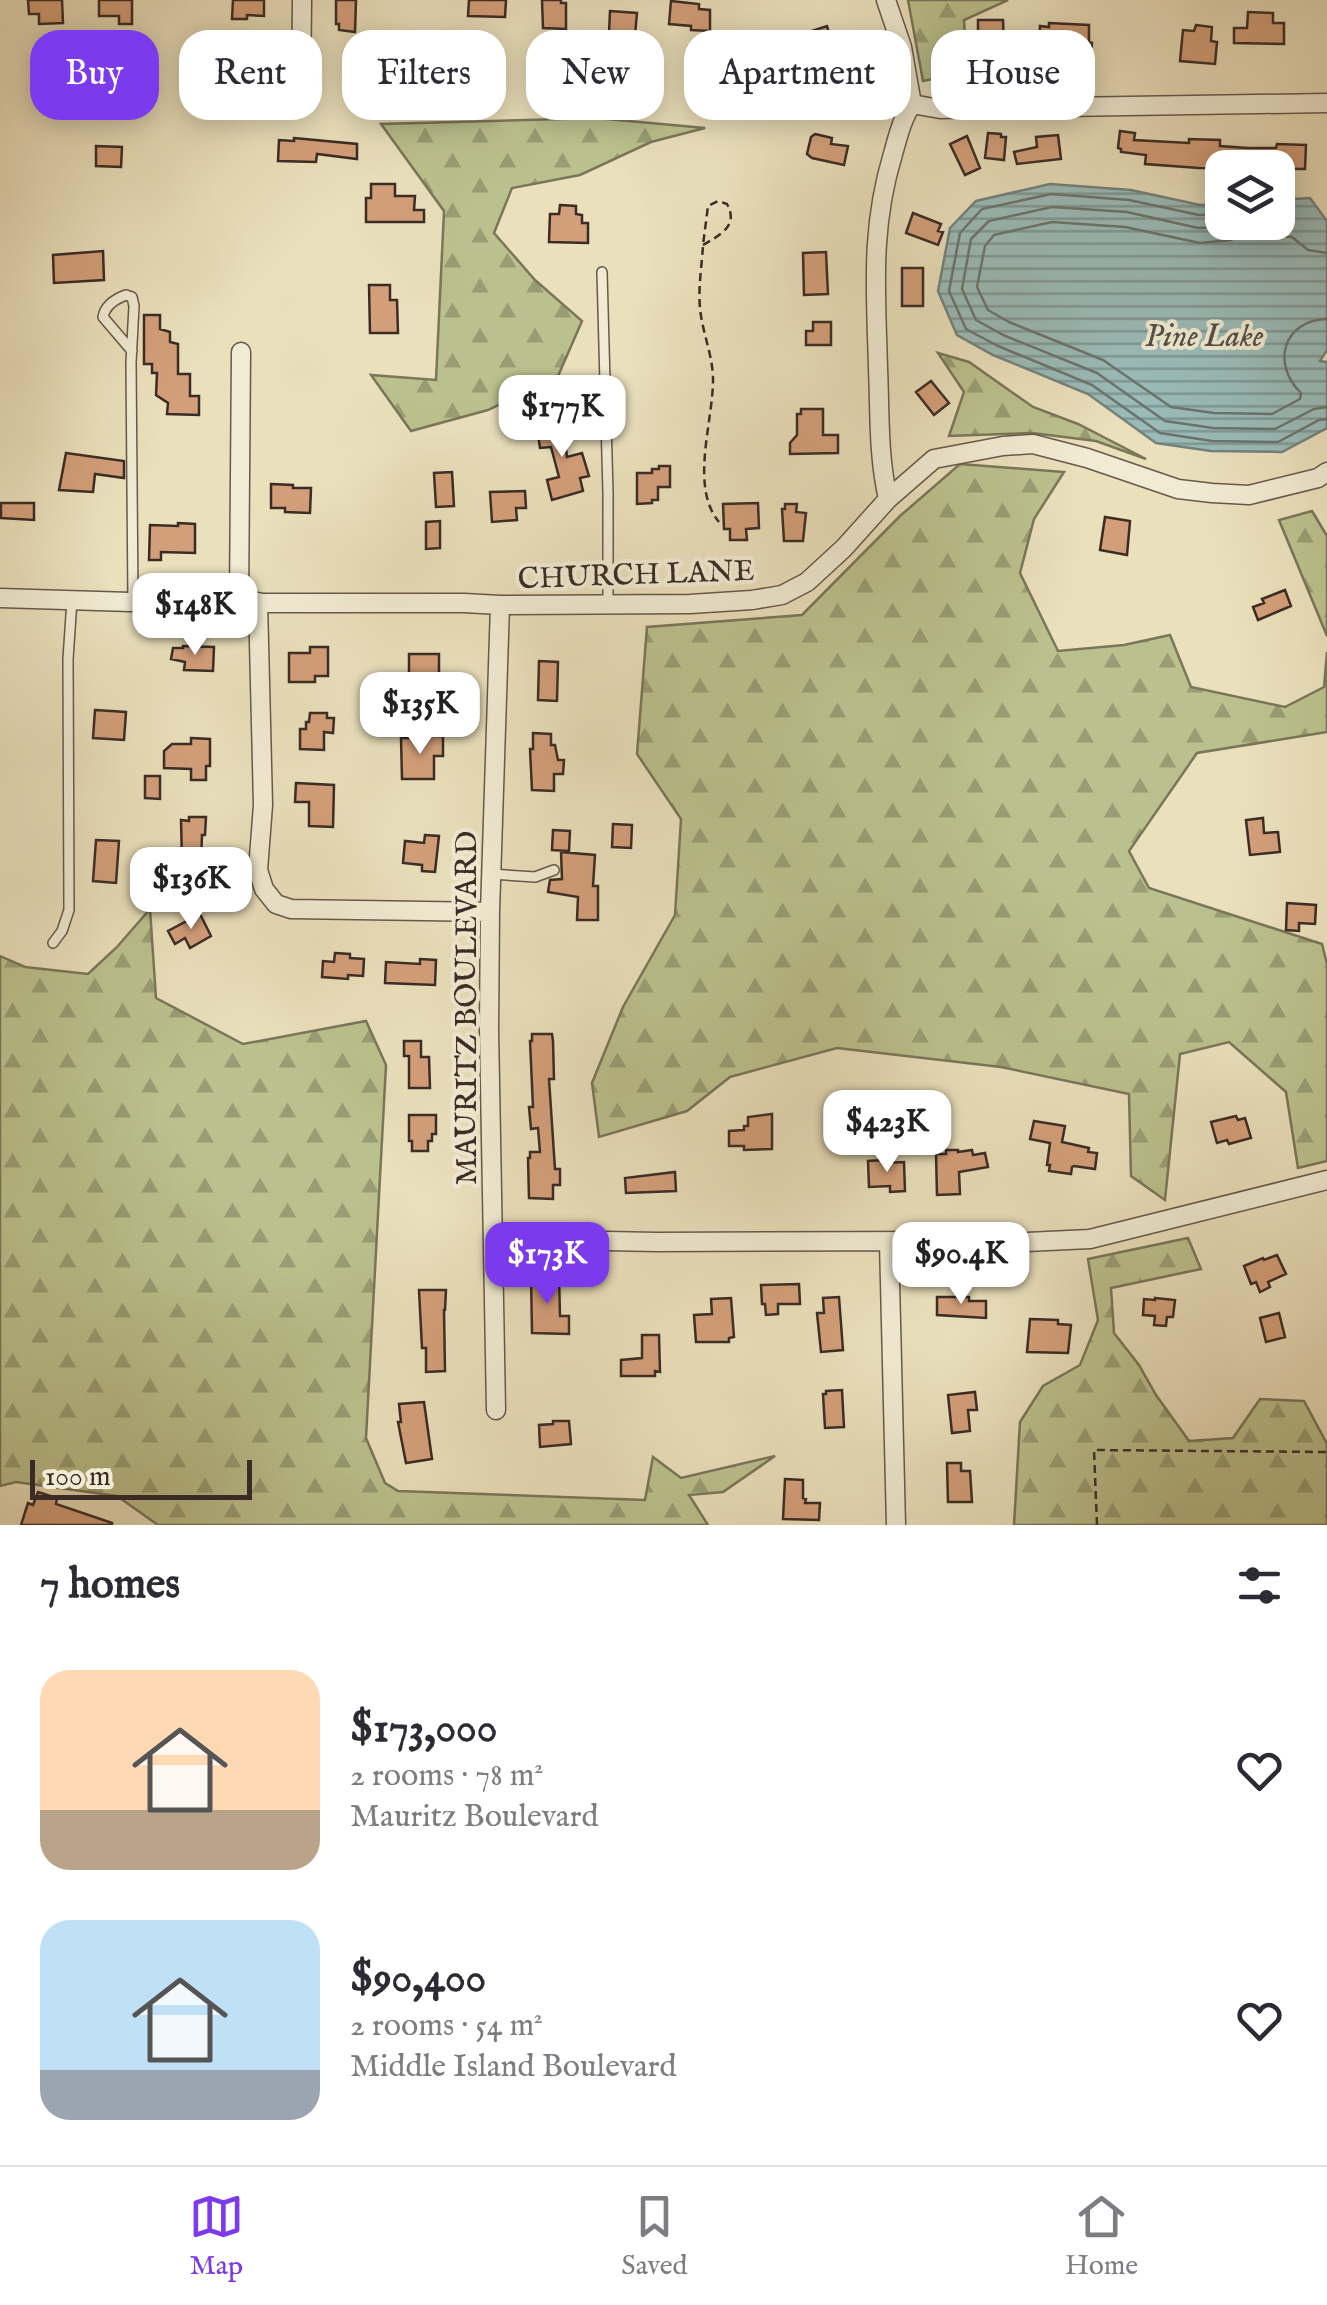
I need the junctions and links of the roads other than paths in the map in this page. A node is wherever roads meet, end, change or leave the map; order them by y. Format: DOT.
graph roads {
  1 [pos="302,0"];
  2 [pos="886,0"];
  3 [pos="302,30"];
  4 [pos="1327,103"];
  5 [pos="912,104"];
  6 [pos="602,272"];
  7 [pos="132,351"];
  8 [pos="241,352"];
  9 [pos="1324,482"];
  10 [pos="888,499"];
  11 [pos="0,598"];
  12 [pos="72,600"];
  13 [pos="239,601"];
  14 [pos="133,602"];
  15 [pos="258,602"];
  16 [pos="608,604"];
  17 [pos="500,606"];
  18 [pos="554,870"];
  19 [pos="491,874"];
  20 [pos="490,912"];
  21 [pos="53,943"];
  22 [pos="1327,1180"];
  23 [pos="495,1242"];
  24 [pos="889,1242"];
  25 [pos="496,1410"];
  26 [pos="896,1525"];
  1 -- 3 [label="street"];
  2 -- 5 [label="street"];
  4 -- 5 [label="street"];
  5 -- 10 [label="street"];
  6 -- 16 [label="lane"];
  7 -- 7 [label="lane"];
  7 -- 14 [label="lane"];
  8 -- 13 [label="street"];
  9 -- 10 [label="street, CHURCH LANE"];
  10 -- 16 [label="street, CHURCH LANE"];
  11 -- 12 [label="street, CHURCH LANE"];
  12 -- 14 [label="street, CHURCH LANE"];
  12 -- 21 [label="lane"];
  13 -- 14 [label="street, CHURCH LANE"];
  13 -- 15 [label="street, CHURCH LANE"];
  15 -- 17 [label="street, CHURCH LANE"];
  15 -- 20 [label="street"];
  16 -- 17 [label="street, CHURCH LANE"];
  17 -- 19 [label="street, MAURITZ BOULEVARD"];
  18 -- 19 [label="lane"];
  19 -- 20 [label="street, MAURITZ BOULEVARD"];
  20 -- 23 [label="street, MAURITZ BOULEVARD"];
  22 -- 24 [label="street"];
  23 -- 24 [label="street"];
  23 -- 25 [label="street, MAURITZ BOULEVARD"];
  24 -- 26 [label="street"];
}
